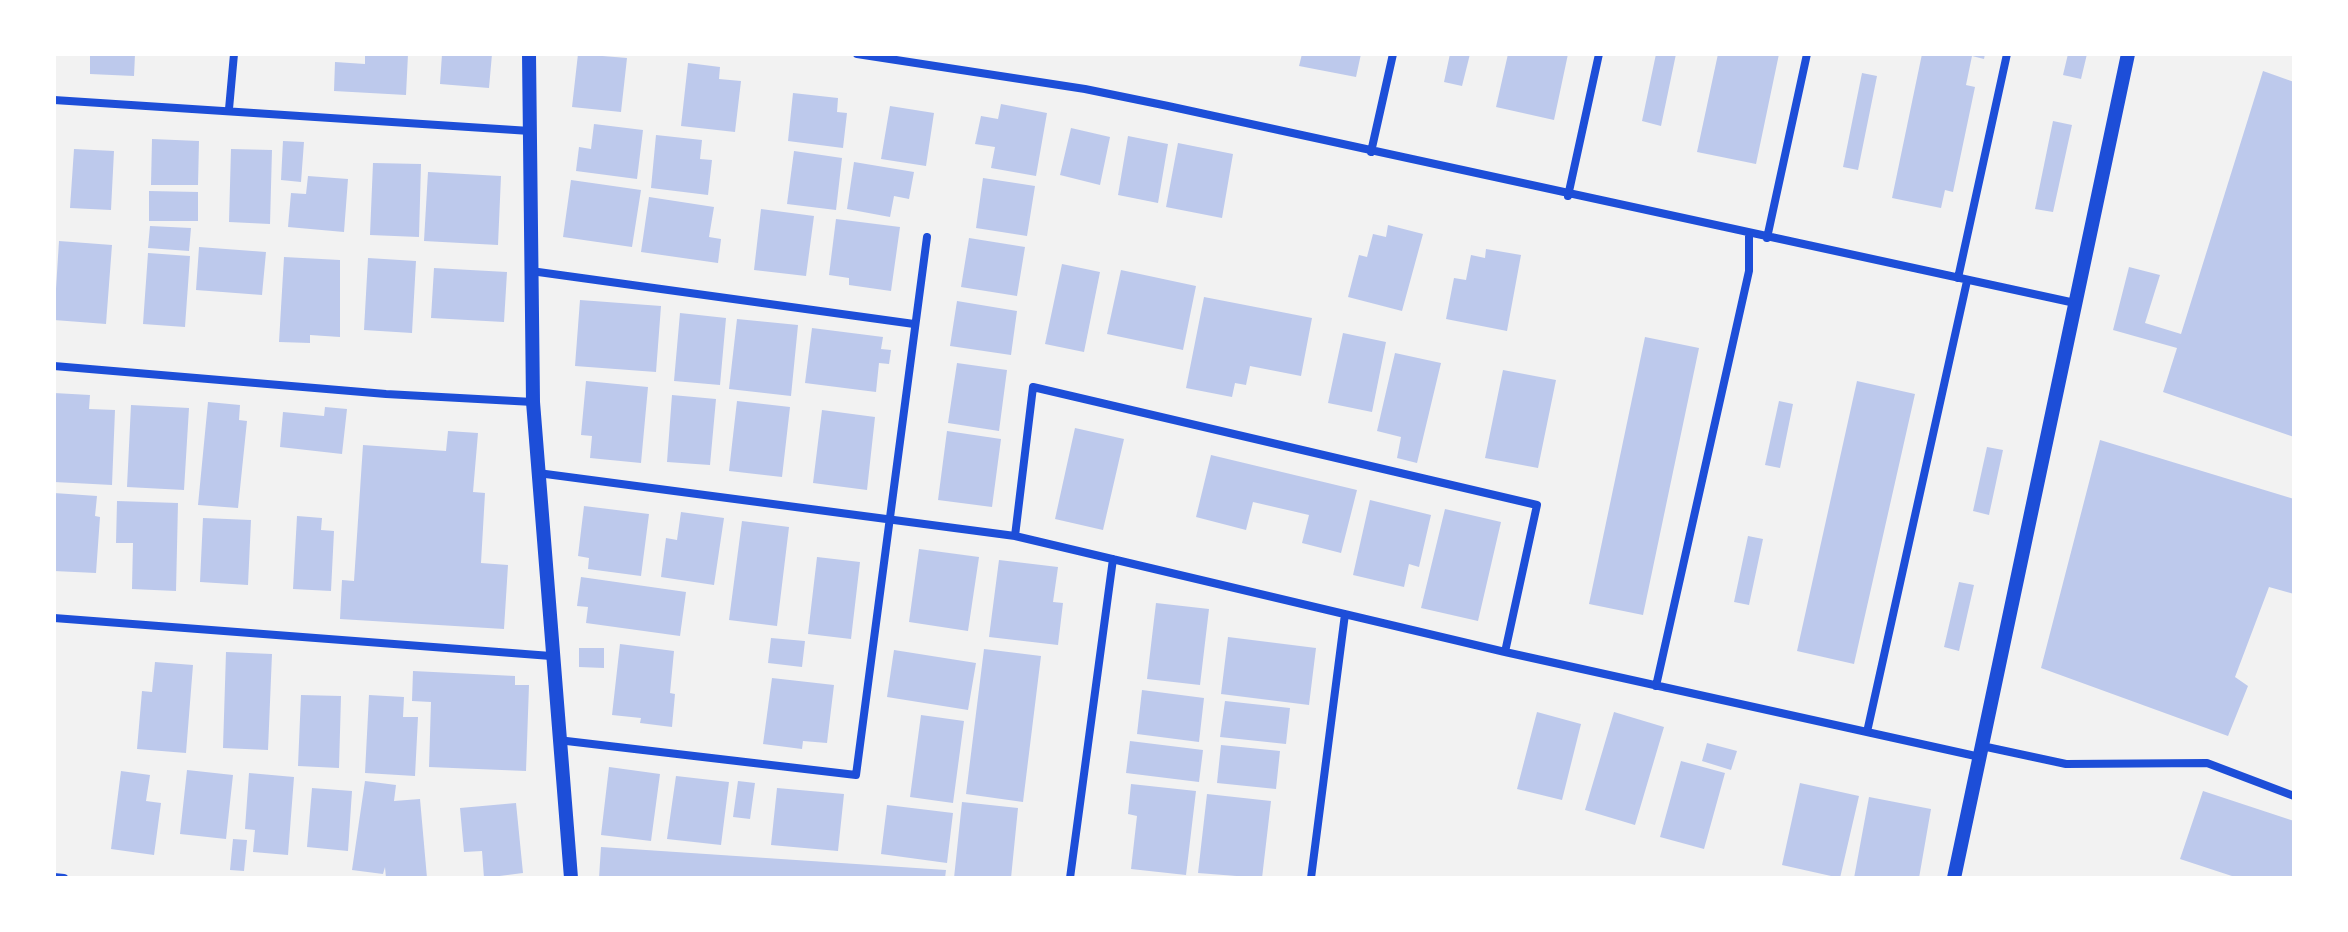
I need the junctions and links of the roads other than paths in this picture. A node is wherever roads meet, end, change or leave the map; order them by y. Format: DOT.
graph roads {
  1 [pos="234,54"];
  2 [pos="529,54"];
  3 [pos="857,54"];
  4 [pos="1393,54"];
  5 [pos="1599,54"];
  6 [pos="1807,54"];
  7 [pos="2007,54"];
  8 [pos="2128,54"];
  9 [pos="54,100"];
  10 [pos="229,109"];
  11 [pos="531,131"];
  12 [pos="1371,152"];
  13 [pos="1568,196"];
  14 [pos="1749,234"];
  15 [pos="927,237"];
  16 [pos="1767,238"];
  17 [pos="531,271"];
  18 [pos="1962,280"];
  19 [pos="2075,303"];
  20 [pos="914,324"];
  21 [pos="54,366"];
  22 [pos="533,402"];
  23 [pos="538,473"];
  24 [pos="890,518"];
  25 [pos="1015,536"];
  26 [pos="1113,559"];
  27 [pos="1345,614"];
  28 [pos="54,618"];
  29 [pos="1505,652"];
  30 [pos="551,656"];
  31 [pos="1656,686"];
  32 [pos="1867,732"];
  33 [pos="558,740"];
  34 [pos="1981,751"];
  35 [pos="2294,796"];
  36 [pos="54,877"];
  37 [pos="64,878"];
  38 [pos="571,878"];
  39 [pos="1070,878"];
  40 [pos="1311,878"];
  41 [pos="1954,878"];
  1 -- 10 [label="street"];
  2 -- 11 [label="street"];
  3 -- 12 [label="street"];
  4 -- 12 [label="street"];
  5 -- 13 [label="street"];
  6 -- 16 [label="street"];
  7 -- 18 [label="street"];
  8 -- 19 [label="street"];
  9 -- 10 [label="street"];
  10 -- 11 [label="street"];
  11 -- 17 [label="street"];
  12 -- 13 [label="street"];
  13 -- 14 [label="street"];
  14 -- 16 [label="street"];
  14 -- 31 [label="street"];
  15 -- 20 [label="street"];
  16 -- 18 [label="street"];
  17 -- 20 [label="street"];
  17 -- 22 [label="street"];
  18 -- 19 [label="street"];
  18 -- 32 [label="street"];
  19 -- 34 [label="street"];
  20 -- 24 [label="street"];
  21 -- 22 [label="street"];
  22 -- 23 [label="street"];
  23 -- 24 [label="street"];
  23 -- 30 [label="street"];
  24 -- 25 [label="street"];
  24 -- 33 [label="street"];
  25 -- 26 [label="street"];
  25 -- 29 [label="street"];
  26 -- 27 [label="street"];
  26 -- 39 [label="street"];
  27 -- 29 [label="street"];
  27 -- 40 [label="street"];
  28 -- 30 [label="street"];
  29 -- 31 [label="street"];
  30 -- 33 [label="street"];
  31 -- 32 [label="street"];
  32 -- 34 [label="street"];
  33 -- 38 [label="street"];
  34 -- 35 [label="street"];
  34 -- 41 [label="street"];
  36 -- 37 [label="street"];
}
